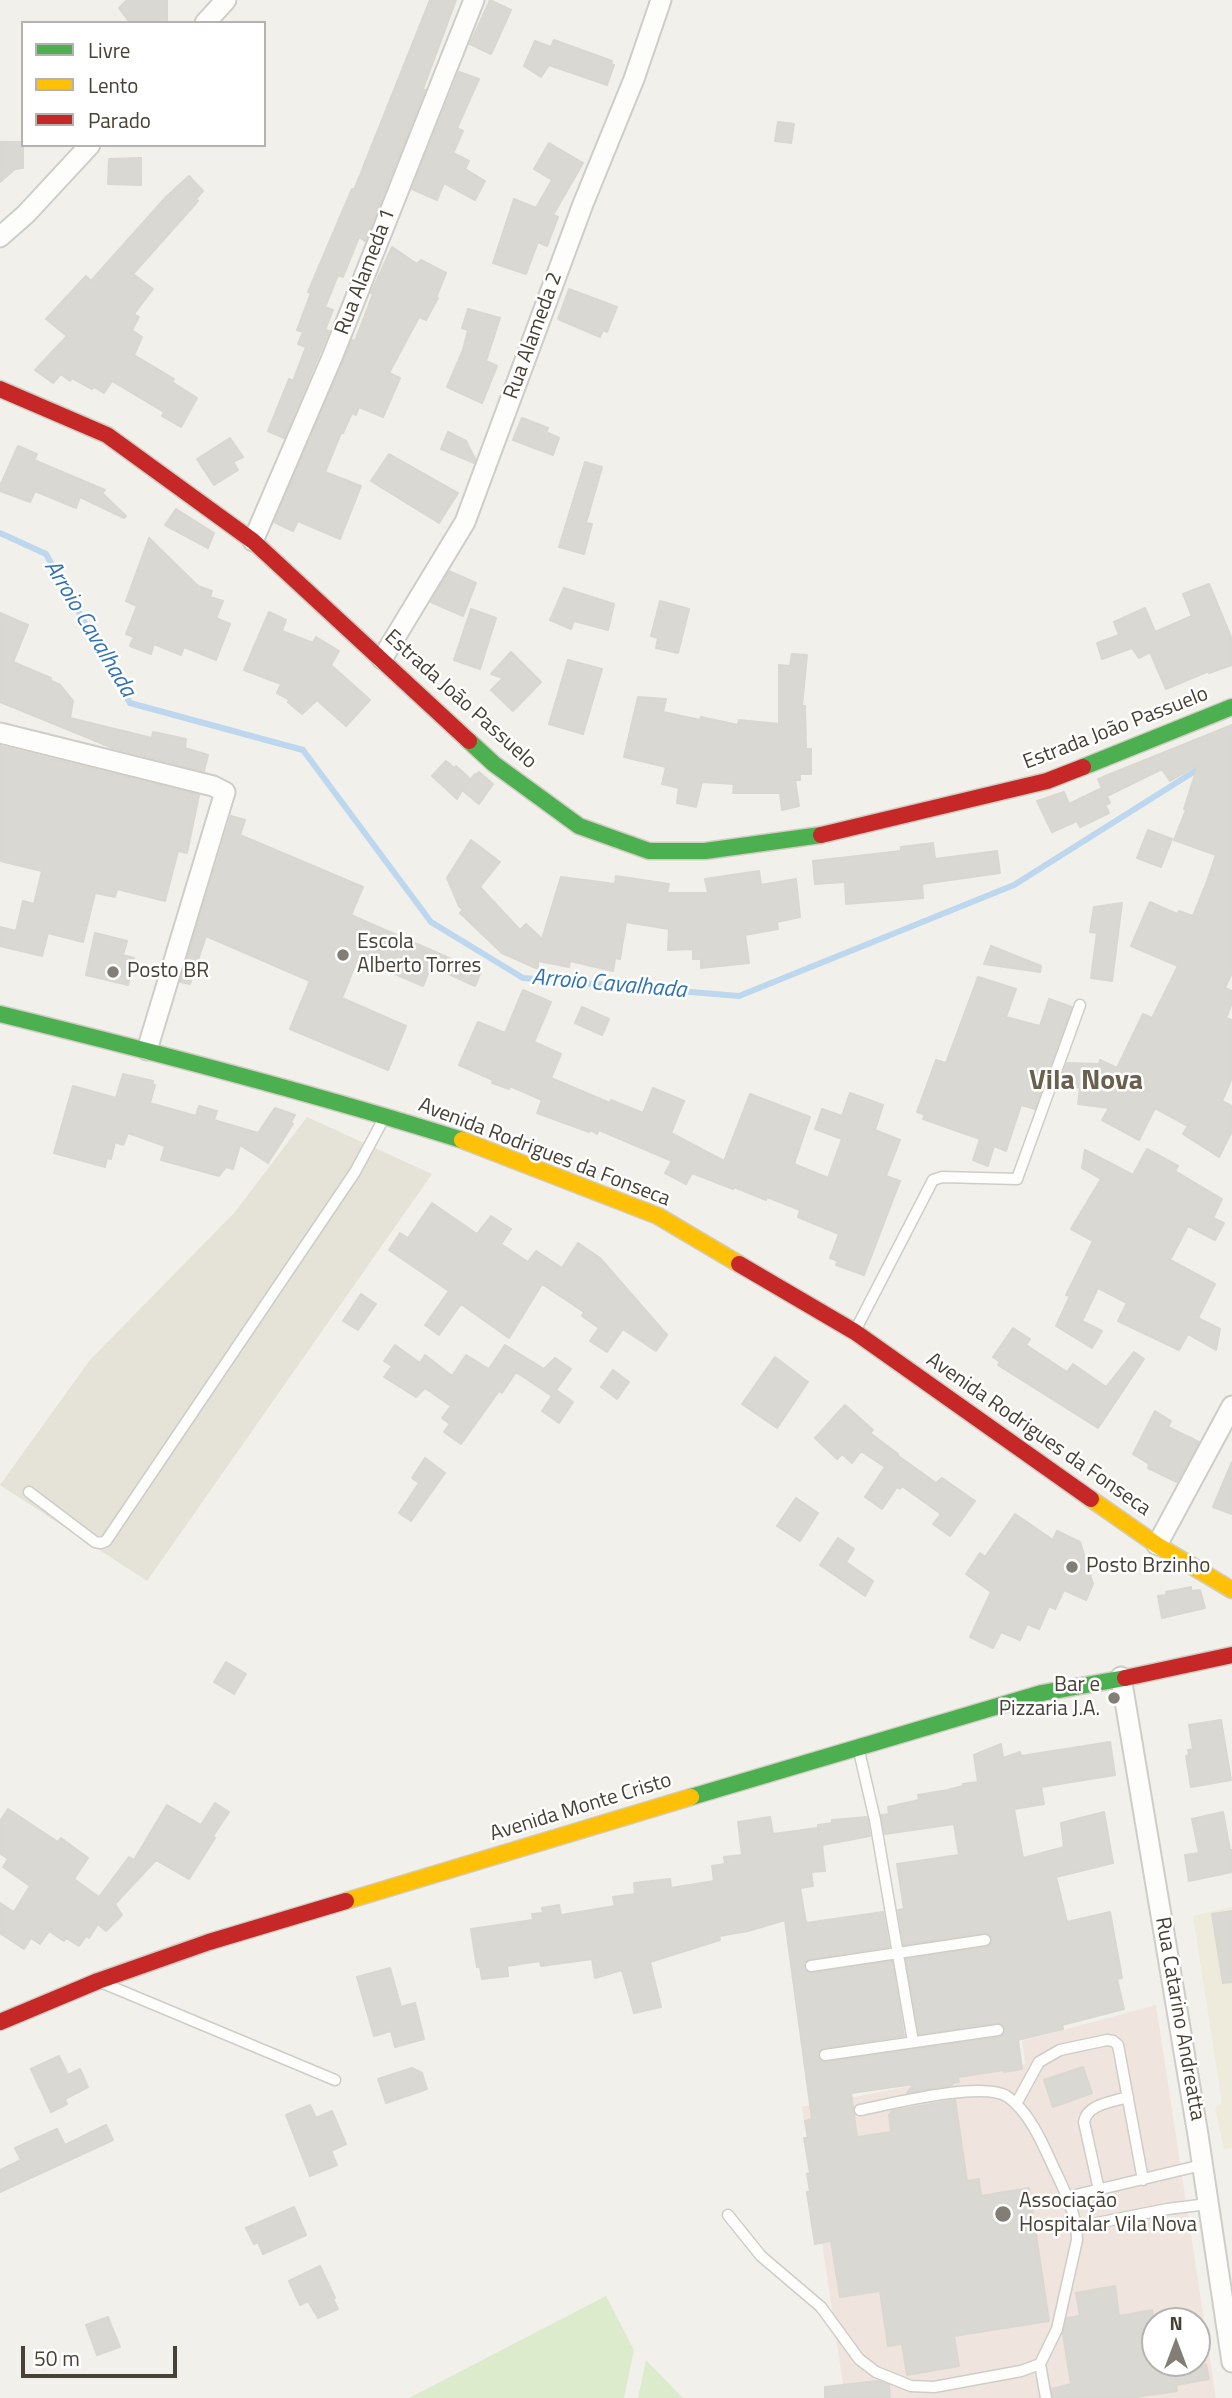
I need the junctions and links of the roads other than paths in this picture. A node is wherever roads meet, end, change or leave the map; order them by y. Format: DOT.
graph roads {
  1 [pos="226,0"];
  2 [pos="474,0"];
  3 [pos="661,0"];
  4 [pos="207,21"];
  5 [pos="88,147"];
  6 [pos="0,237"];
  7 [pos="0,390"];
  8 [pos="253,541"];
  9 [pos="382,659"];
  10 [pos="1232,707"];
  11 [pos="0,733"];
  12 [pos="1080,1005"];
  13 [pos="0,1014"];
  14 [pos="147,1050"];
  15 [pos="385,1116"];
  16 [pos="855,1332"];
  17 [pos="1232,1406"];
  18 [pos="29,1492"];
  19 [pos="1157,1545"];
  20 [pos="1220,1565"];
  21 [pos="1232,1590"];
  22 [pos="1232,1655"];
  23 [pos="1232,1662"];
  24 [pos="1184,1667"];
  25 [pos="1121,1677"];
  26 [pos="858,1749"];
  27 [pos="985,1940"];
  28 [pos="899,1953"];
  29 [pos="811,1966"];
  30 [pos="98,1981"];
  31 [pos="0,2022"];
  32 [pos="998,2030"];
  33 [pos="913,2042"];
  34 [pos="825,2056"];
  35 [pos="335,2080"];
  36 [pos="1128,2098"];
  37 [pos="1016,2104"];
  38 [pos="860,2109"];
  39 [pos="1202,2165"];
  40 [pos="1143,2180"];
  41 [pos="1098,2190"];
  42 [pos="1067,2197"];
  43 [pos="1208,2204"];
  44 [pos="728,2215"];
  45 [pos="1077,2227"];
  46 [pos="1232,2362"];
  47 [pos="1041,2364"];
  48 [pos="1046,2398"];
  1 -- 4 [label="street"];
  2 -- 8 [label="street, Rua Alameda 1"];
  3 -- 9 [label="street, Rua Alameda 2"];
  5 -- 6 [label="street"];
  7 -- 8 [label="main road, Estrada João Passuelo"];
  8 -- 9 [label="main road, Estrada João Passuelo"];
  9 -- 10 [label="main road, Estrada João Passuelo"];
  11 -- 14 [label="street"];
  12 -- 16 [label="lane"];
  13 -- 14 [label="main road, Avenida Rodrigues da Fonseca"];
  14 -- 15 [label="main road, Avenida Rodrigues da Fonseca"];
  15 -- 16 [label="main road, Avenida Rodrigues da Fonseca"];
  15 -- 18 [label="lane"];
  16 -- 19 [label="main road, Avenida Rodrigues da Fonseca"];
  17 -- 19 [label="street"];
  19 -- 20 [label="main road, Avenida Rodrigues da Fonseca"];
  19 -- 21 [label="main road, Avenida Rodrigues da Fonseca"];
  22 -- 24 [label="main road, Avenida Monte Cristo"];
  23 -- 24 [label="main road, Avenida Monte Cristo"];
  24 -- 25 [label="main road, Avenida Monte Cristo"];
  25 -- 26 [label="main road, Avenida Monte Cristo"];
  25 -- 39 [label="street, Rua Catarino Andreatta"];
  26 -- 28 [label="lane"];
  26 -- 30 [label="main road, Avenida Monte Cristo"];
  27 -- 28 [label="lane"];
  28 -- 29 [label="lane"];
  28 -- 33 [label="lane"];
  30 -- 31 [label="main road, Avenida Monte Cristo"];
  30 -- 35 [label="lane"];
  32 -- 33 [label="lane"];
  33 -- 34 [label="lane"];
  36 -- 37 [label="lane"];
  36 -- 40 [label="lane"];
  36 -- 41 [label="lane"];
  37 -- 38 [label="lane"];
  37 -- 42 [label="lane"];
  39 -- 40 [label="lane"];
  39 -- 43 [label="street, Rua Catarino Andreatta"];
  40 -- 41 [label="lane"];
  41 -- 42 [label="lane"];
  42 -- 45 [label="lane"];
  43 -- 45 [label="lane"];
  43 -- 46 [label="street, Rua Catarino Andreatta"];
  44 -- 47 [label="lane"];
  45 -- 47 [label="lane"];
  47 -- 48 [label="lane"];
}
